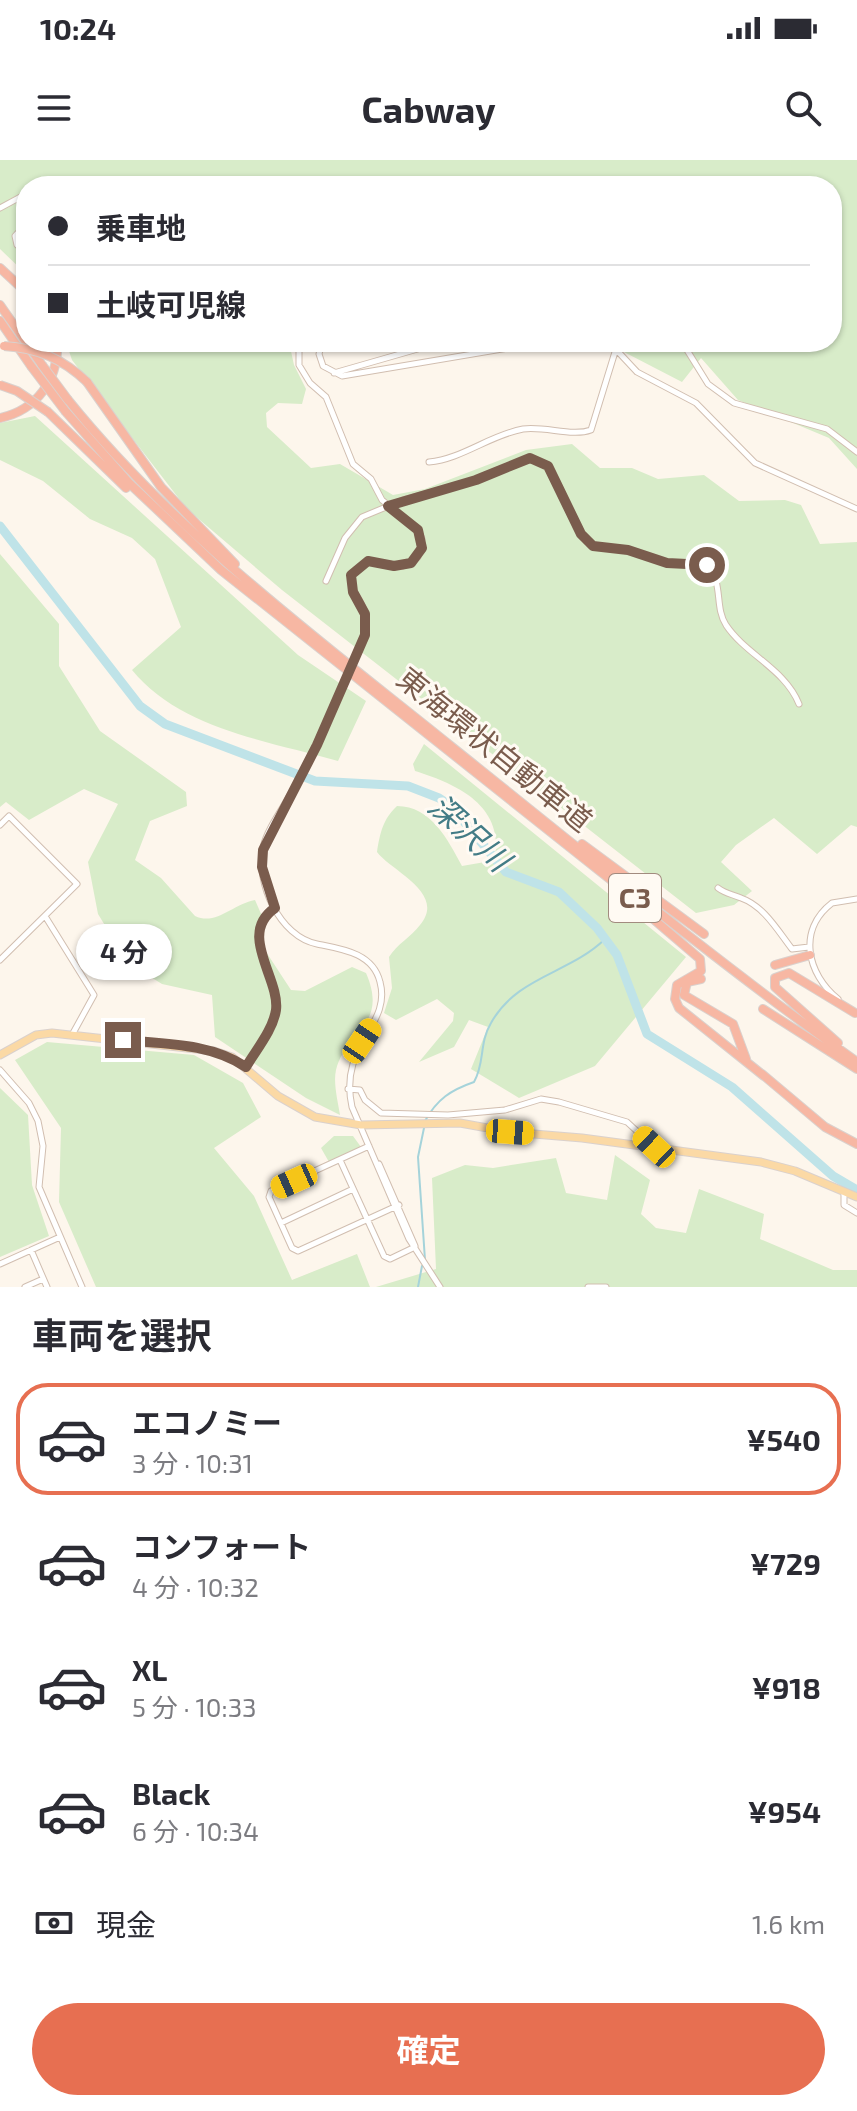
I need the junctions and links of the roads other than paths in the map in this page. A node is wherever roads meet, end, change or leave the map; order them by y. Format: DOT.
graph roads {
  1 [pos="0,268"];
  2 [pos="16,283"];
  3 [pos="0,305"];
  4 [pos="0,321"];
  5 [pos="16,328"];
  6 [pos="16,344"];
  7 [pos="21,352"];
  8 [pos="28,352"];
  9 [pos="33,352"];
  10 [pos="57,352"];
  11 [pos="299,352"];
  12 [pos="321,352"];
  13 [pos="404,352"];
  14 [pos="485,352"];
  15 [pos="615,352"];
  16 [pos="688,352"];
  17 [pos="333,373"];
  18 [pos="0,385"];
  19 [pos="0,418"];
  20 [pos="857,452"];
  21 [pos="429,462"];
  22 [pos="388,506"];
  23 [pos="857,509"];
  24 [pos="185,537"];
  25 [pos="326,581"];
  26 [pos="299,623"];
  27 [pos="799,704"];
  28 [pos="522,803"];
  29 [pos="0,825"];
  30 [pos="598,871"];
  31 [pos="718,888"];
  32 [pos="857,899"];
  33 [pos="275,908"];
  34 [pos="45,916"];
  35 [pos="704,934"];
  36 [pos="810,951"];
  37 [pos="0,960"];
  38 [pos="775,965"];
  39 [pos="701,979"];
  40 [pos="763,1009"];
  41 [pos="856,1014"];
  42 [pos="72,1035"];
  43 [pos="0,1055"];
  44 [pos="857,1064"];
  45 [pos="246,1067"];
  46 [pos="0,1070"];
  47 [pos="764,1076"];
  48 [pos="348,1089"];
  49 [pos="417,1118"];
  50 [pos="433,1118"];
  51 [pos="361,1125"];
  52 [pos="857,1144"];
  53 [pos="369,1146"];
  54 [pos="654,1147"];
  55 [pos="340,1160"];
  56 [pos="353,1189"];
  57 [pos="844,1192"];
  58 [pos="857,1197"];
  59 [pos="396,1206"];
  60 [pos="857,1213"];
  61 [pos="367,1219"];
  62 [pos="281,1223"];
  63 [pos="60,1237"];
  64 [pos="415,1247"];
  65 [pos="31,1250"];
  66 [pos="0,1264"];
  67 [pos="43,1279"];
  68 [pos="25,1287"];
  69 [pos="47,1287"];
  70 [pos="82,1287"];
  71 [pos="440,1287"];
  72 [pos="588,1287"];
  73 [pos="606,1287"];
  1 -- 2 [label="highway"];
  3 -- 5 [label="highway, 東海環状自動車道 / C3, bridge"];
  4 -- 6 [label="highway, 東海環状自動車道 / C3, bridge"];
  7 -- 24 [label="highway, 東海環状自動車道 / C3, bridge"];
  8 -- 26 [label="highway, C3, bridge"];
  9 -- 26 [label="highway, 東海環状自動車道 / C3, bridge"];
  10 -- 19 [label="highway"];
  11 -- 22 [label="street"];
  12 -- 17 [label="street"];
  13 -- 17 [label="street"];
  14 -- 17 [label="street"];
  15 -- 21 [label="street"];
  15 -- 23 [label="street"];
  16 -- 20 [label="street"];
  18 -- 24 [label="highway, bridge"];
  22 -- 25 [label="street"];
  22 -- 27 [label="street"];
  22 -- 33 [label="street, bridge"];
  24 -- 30 [label="highway, 東海環状自動車道 / C3"];
  26 -- 28 [label="highway, 東海環状自動車道 / C3"];
  28 -- 35 [label="highway"];
  28 -- 44 [label="highway, 東海環状自動車道 / C3"];
  29 -- 34 [label="street"];
  30 -- 44 [label="highway, 東海環状自動車道 / C3"];
  30 -- 47 [label="highway"];
  31 -- 36 [label="street"];
  32 -- 36 [label="street"];
  33 -- 45 [label="street"];
  33 -- 48 [label="street"];
  34 -- 37 [label="street"];
  34 -- 42 [label="street"];
  36 -- 38 [label="highway"];
  36 -- 41 [label="street"];
  39 -- 47 [label="highway"];
  40 -- 44 [label="highway"];
  41 -- 44 [label="highway"];
  42 -- 43 [label="main road"];
  42 -- 45 [label="main road"];
  45 -- 51 [label="main road"];
  46 -- 63 [label="street"];
  47 -- 52 [label="highway"];
  48 -- 49 [label="street"];
  48 -- 51 [label="street"];
  49 -- 50 [label="main road"];
  49 -- 51 [label="main road"];
  50 -- 54 [label="main road"];
  50 -- 54 [label="street"];
  51 -- 53 [label="street"];
  53 -- 55 [label="street"];
  53 -- 59 [label="street"];
  54 -- 57 [label="main road"];
  55 -- 56 [label="street"];
  55 -- 62 [label="street"];
  56 -- 61 [label="street"];
  56 -- 62 [label="street"];
  57 -- 58 [label="main road"];
  57 -- 60 [label="street"];
  59 -- 61 [label="street"];
  59 -- 64 [label="street"];
  61 -- 62 [label="street"];
  61 -- 64 [label="street"];
  63 -- 65 [label="street"];
  63 -- 70 [label="street"];
  64 -- 71 [label="street"];
  65 -- 66 [label="street"];
  65 -- 67 [label="street"];
  67 -- 68 [label="street"];
  67 -- 69 [label="street"];
  72 -- 73 [label="street"];
}
